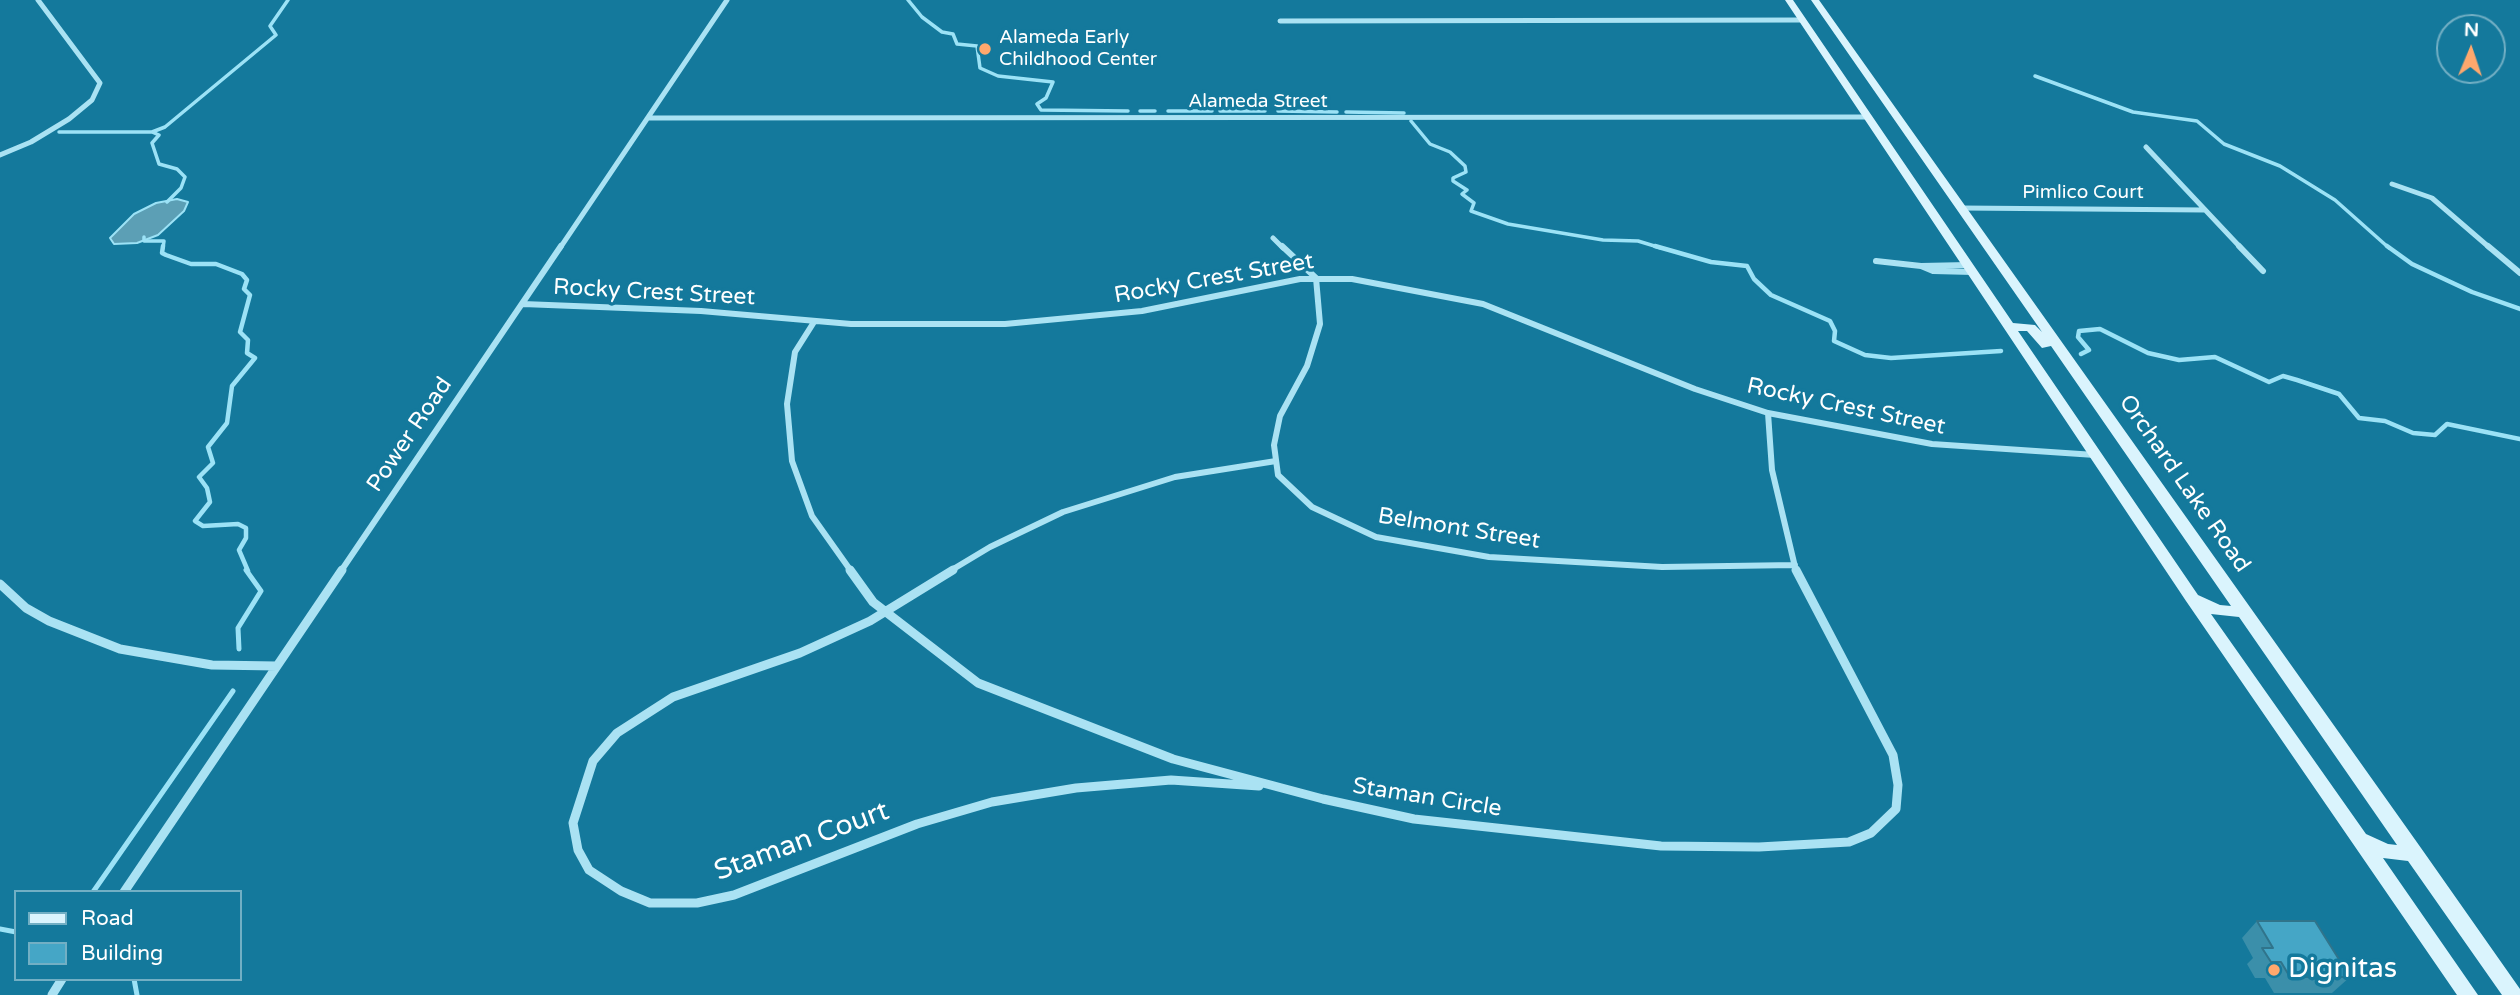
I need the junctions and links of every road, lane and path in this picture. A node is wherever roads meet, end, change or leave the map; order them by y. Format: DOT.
graph roads {
  1 [pos="38,0"];
  2 [pos="727,0"];
  3 [pos="1790,0"];
  4 [pos="1815,0"];
  5 [pos="1803,20"];
  6 [pos="1280,21"];
  7 [pos="1821,47"];
  8 [pos="1887,103"];
  9 [pos="649,117"];
  10 [pos="1868,117"];
  11 [pos="2146,147"];
  12 [pos="0,155"];
  13 [pos="1900,165"];
  14 [pos="1937,175"];
  15 [pos="2392,184"];
  16 [pos="1961,208"];
  17 [pos="2205,210"];
  18 [pos="1273,238"];
  19 [pos="1876,261"];
  20 [pos="1971,269"];
  21 [pos="2263,271"];
  22 [pos="2520,273"];
  23 [pos="1315,278"];
  24 [pos="523,304"];
  25 [pos="814,322"];
  26 [pos="2008,326"];
  27 [pos="2097,403"];
  28 [pos="1768,413"];
  29 [pos="2096,455"];
  30 [pos="1276,461"];
  31 [pos="1795,565"];
  32 [pos="0,584"];
  33 [pos="2191,597"];
  34 [pos="888,611"];
  35 [pos="2244,612"];
  36 [pos="277,666"];
  37 [pos="1276,788"];
  38 [pos="2355,835"];
  39 [pos="2415,853"];
  40 [pos="125,890"];
  41 [pos="2468,995"];
  42 [pos="2513,995"];
  1 -- 12 [label="street"];
  2 -- 9 [label="street, Power Road"];
  3 -- 5 [label="main road"];
  4 -- 8 [label="main road, Orchard Lake Road"];
  5 -- 6 [label="street"];
  5 -- 7 [label="main road"];
  7 -- 8 [label="main road"];
  7 -- 10 [label="main road"];
  8 -- 14 [label="main road, Orchard Lake Road"];
  9 -- 10 [label="street, Alameda Street"];
  9 -- 24 [label="street, Power Road"];
  10 -- 13 [label="main road"];
  11 -- 17 [label="street, Pimlico Court"];
  13 -- 14 [label="main road"];
  13 -- 20 [label="main road"];
  14 -- 16 [label="main road, Orchard Lake Road"];
  15 -- 22 [label="street"];
  16 -- 17 [label="street, Pimlico Court"];
  16 -- 27 [label="main road, Orchard Lake Road"];
  17 -- 21 [label="street, Pimlico Court"];
  18 -- 23 [label="street"];
  19 -- 20 [label="street"];
  20 -- 26 [label="main road"];
  23 -- 25 [label="street, Rocky Crest Street"];
  23 -- 28 [label="street, Rocky Crest Street"];
  23 -- 30 [label="street"];
  24 -- 25 [label="street, Rocky Crest Street"];
  24 -- 36 [label="street, Power Road"];
  25 -- 34 [label="street, Staman Circle"];
  26 -- 27 [label="main road"];
  26 -- 29 [label="main road"];
  27 -- 35 [label="main road, Orchard Lake Road"];
  28 -- 29 [label="street, Rocky Crest Street"];
  28 -- 31 [label="street, Staman Circle"];
  29 -- 33 [label="main road"];
  30 -- 31 [label="street, Belmont Street"];
  30 -- 34 [label="street"];
  31 -- 37 [label="street, Staman Circle"];
  32 -- 36 [label="street"];
  33 -- 35 [label="main road"];
  33 -- 38 [label="main road"];
  34 -- 37 [label="street, Staman Circle"];
  34 -- 37 [label="street, Staman Court"];
  35 -- 39 [label="main road, Orchard Lake Road"];
  36 -- 40 [label="street, Power Road"];
  38 -- 39 [label="main road"];
  38 -- 41 [label="main road"];
  39 -- 42 [label="main road, Orchard Lake Road"];
}
